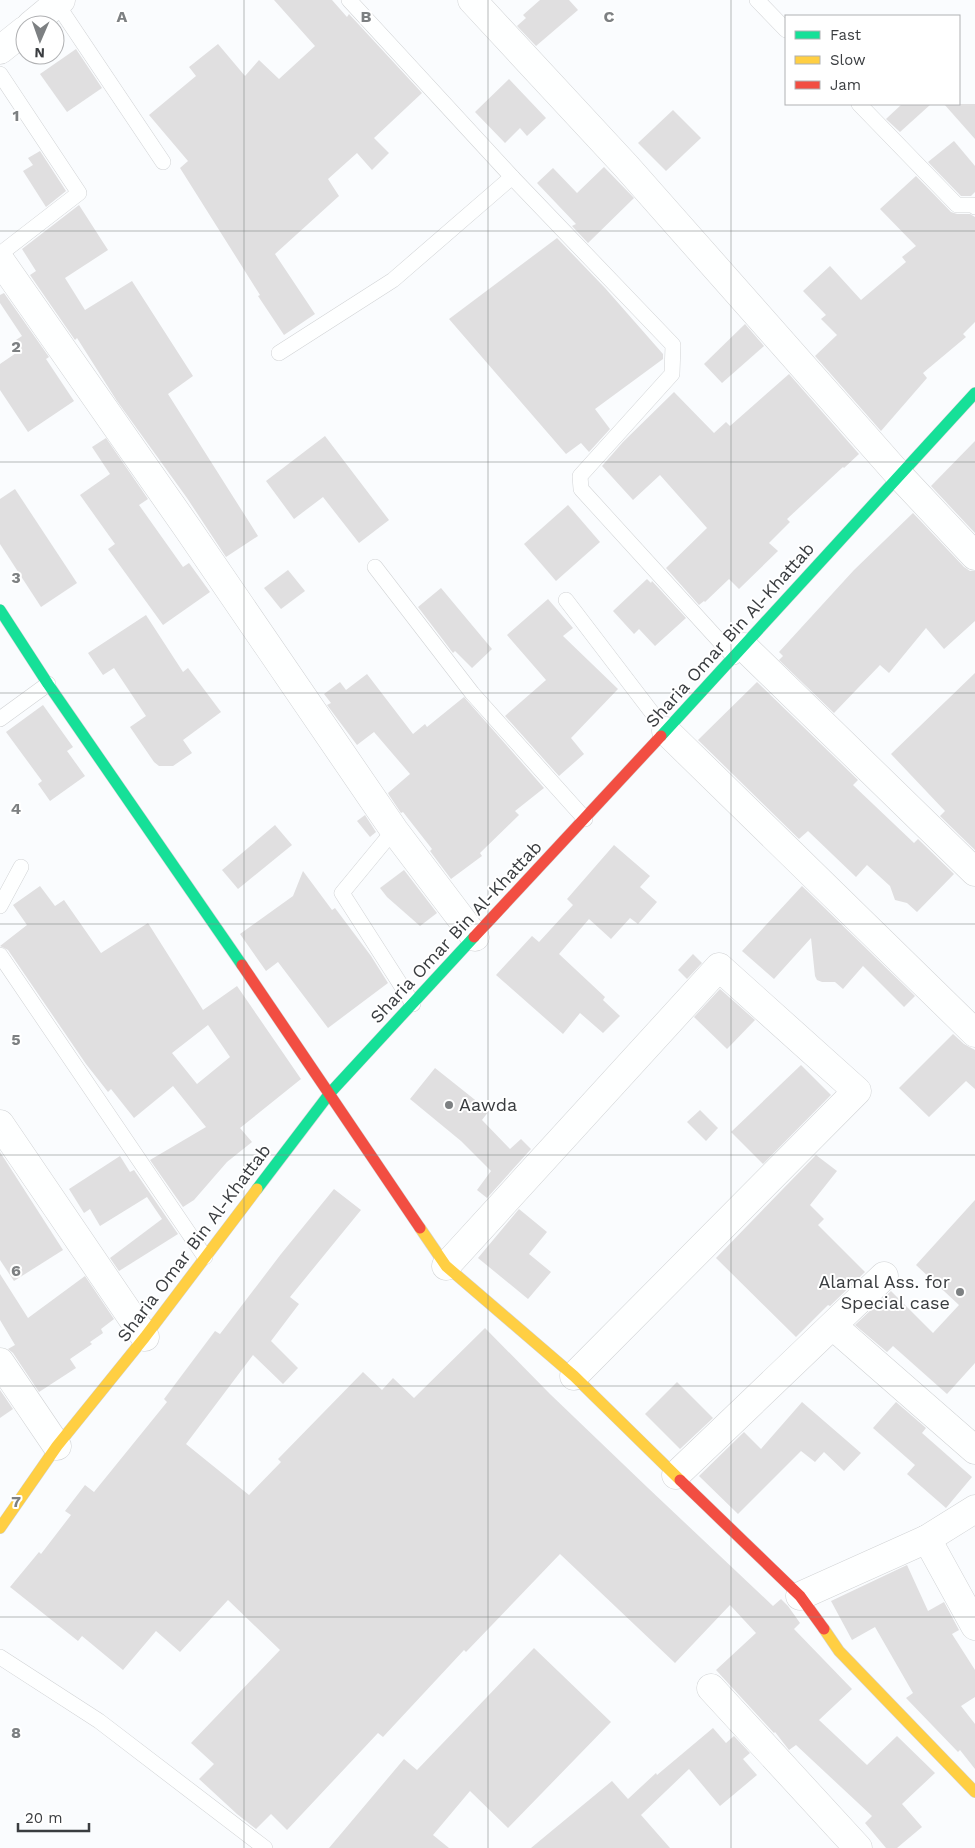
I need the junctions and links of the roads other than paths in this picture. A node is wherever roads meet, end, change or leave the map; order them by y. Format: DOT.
graph roads {
  1 [pos="349,0"];
  2 [pos="472,0"];
  3 [pos="757,0"];
  4 [pos="59,2"];
  5 [pos="43,15"];
  6 [pos="785,29"];
  7 [pos="15,38"];
  8 [pos="0,50"];
  9 [pos="0,74"];
  10 [pos="860,105"];
  11 [pos="164,162"];
  12 [pos="512,177"];
  13 [pos="975,207"];
  14 [pos="0,254"];
  15 [pos="0,260"];
  16 [pos="279,353"];
  17 [pos="972,403"];
  18 [pos="899,475"];
  19 [pos="975,556"];
  20 [pos="375,567"];
  21 [pos="566,600"];
  22 [pos="0,610"];
  23 [pos="739,652"];
  24 [pos="48,684"];
  25 [pos="0,719"];
  26 [pos="666,731"];
  27 [pos="585,819"];
  28 [pos="394,830"];
  29 [pos="21,867"];
  30 [pos="975,872"];
  31 [pos="0,906"];
  32 [pos="475,937"];
  33 [pos="0,955"];
  34 [pos="413,1004"];
  35 [pos="975,1033"];
  36 [pos="330,1093"];
  37 [pos="0,1124"];
  38 [pos="205,1257"];
  39 [pos="446,1266"];
  40 [pos="884,1276"];
  41 [pos="832,1326"];
  42 [pos="146,1337"];
  43 [pos="0,1362"];
  44 [pos="574,1376"];
  45 [pos="57,1446"];
  46 [pos="975,1450"];
  47 [pos="676,1475"];
  48 [pos="975,1509"];
  49 [pos="0,1528"];
  50 [pos="927,1539"];
  51 [pos="800,1596"];
  52 [pos="975,1626"];
  53 [pos="0,1657"];
  54 [pos="711,1688"];
  55 [pos="975,1792"];
  56 [pos="265,1848"];
  57 [pos="858,1848"];
  1 -- 12 [label="lane"];
  2 -- 18 [label="street"];
  3 -- 6 [label="lane"];
  4 -- 5 [label="street"];
  4 -- 11 [label="lane"];
  7 -- 8 [label="street"];
  9 -- 14 [label="lane"];
  10 -- 13 [label="lane"];
  12 -- 16 [label="lane"];
  12 -- 23 [label="lane"];
  15 -- 28 [label="street"];
  17 -- 18 [label="street, Sharia Omar Bin Al-Khattab"];
  18 -- 19 [label="street"];
  18 -- 23 [label="street, Sharia Omar Bin Al-Khattab"];
  20 -- 27 [label="lane"];
  21 -- 26 [label="lane"];
  22 -- 24 [label="street"];
  23 -- 26 [label="street, Sharia Omar Bin Al-Khattab"];
  23 -- 30 [label="street"];
  24 -- 25 [label="lane"];
  24 -- 36 [label="street"];
  26 -- 27 [label="street, Sharia Omar Bin Al-Khattab"];
  26 -- 35 [label="street"];
  27 -- 32 [label="street, Sharia Omar Bin Al-Khattab"];
  28 -- 32 [label="street"];
  28 -- 34 [label="lane"];
  29 -- 31 [label="lane"];
  32 -- 34 [label="street, Sharia Omar Bin Al-Khattab"];
  33 -- 38 [label="lane"];
  34 -- 36 [label="street, Sharia Omar Bin Al-Khattab"];
  36 -- 38 [label="street, Sharia Omar Bin Al-Khattab"];
  36 -- 39 [label="street"];
  37 -- 42 [label="street"];
  38 -- 42 [label="street, Sharia Omar Bin Al-Khattab"];
  39 -- 44 [label="street"];
  39 -- 44 [label="street"];
  40 -- 41 [label="street"];
  41 -- 46 [label="street"];
  41 -- 47 [label="street"];
  42 -- 45 [label="street, Sharia Omar Bin Al-Khattab"];
  43 -- 45 [label="street"];
  44 -- 47 [label="street"];
  45 -- 49 [label="street, Sharia Omar Bin Al-Khattab"];
  47 -- 51 [label="street"];
  48 -- 50 [label="street"];
  50 -- 51 [label="street"];
  50 -- 52 [label="street"];
  51 -- 55 [label="street"];
  53 -- 56 [label="lane"];
  54 -- 57 [label="street"];
}
